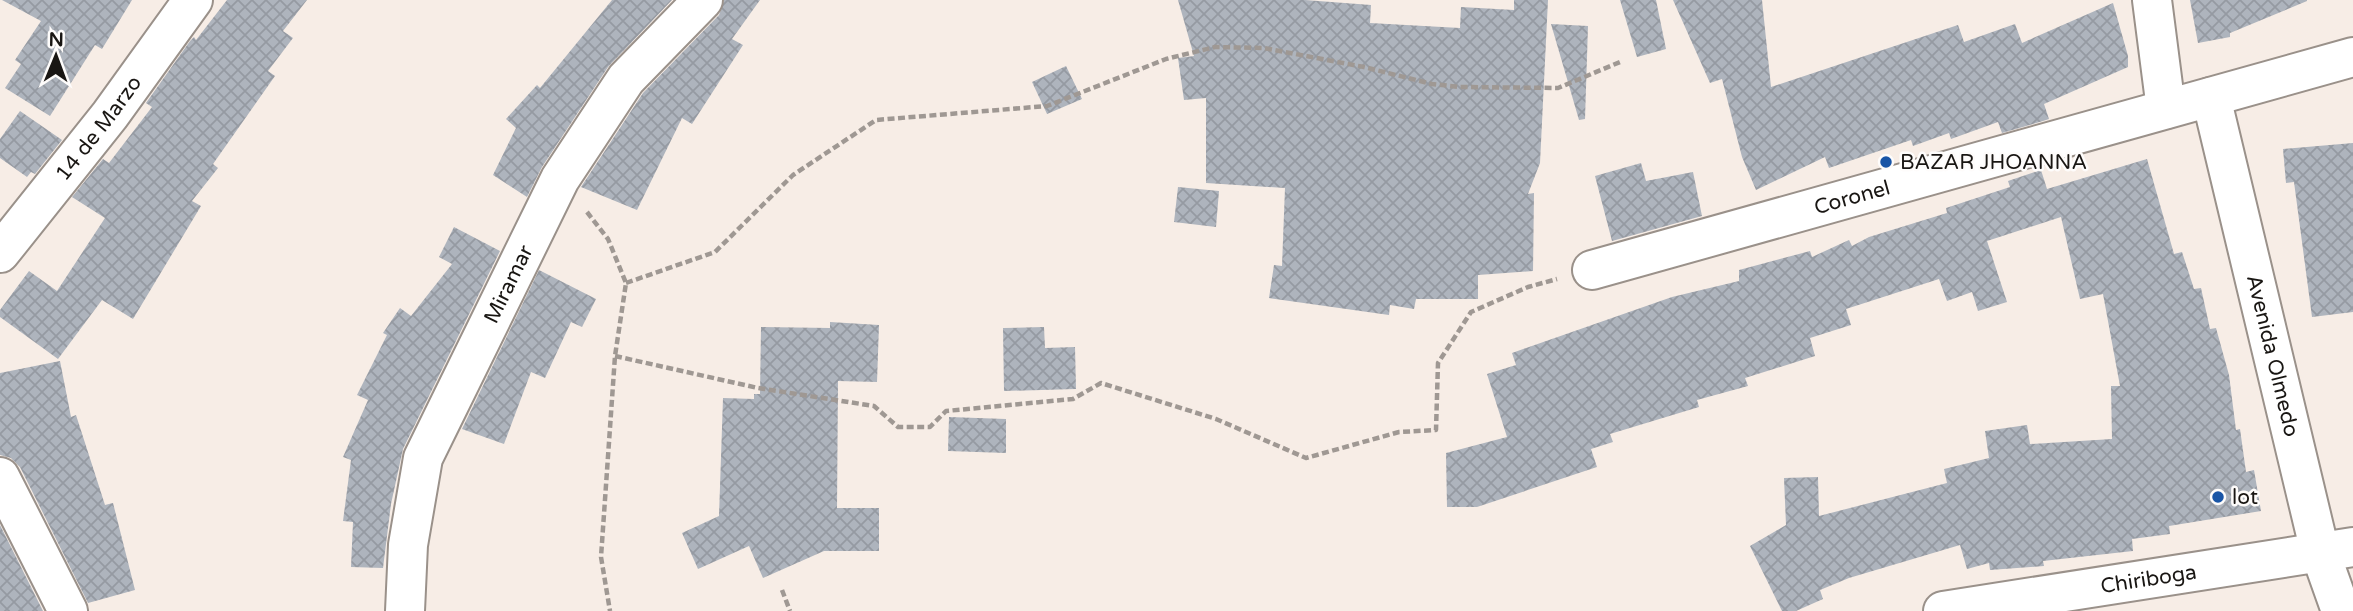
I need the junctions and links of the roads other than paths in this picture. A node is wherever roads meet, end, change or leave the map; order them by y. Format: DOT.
graph roads {
  1 [pos="193,0"];
  2 [pos="703,0"];
  3 [pos="2152,0"];
  4 [pos="2353,57"];
  5 [pos="2211,97"];
  6 [pos="2166,109"];
  7 [pos="0,253"];
  8 [pos="1592,270"];
  9 [pos="0,477"];
  10 [pos="2337,550"];
  11 [pos="68,611"];
  12 [pos="405,611"];
  13 [pos="1943,611"];
  14 [pos="2341,611"];
  1 -- 7 [label="street, 14 de Marzo"];
  2 -- 12 [label="street, Miramar"];
  3 -- 6 [label="street"];
  4 -- 5 [label="street, Coronel"];
  5 -- 6 [label="street, Coronel"];
  5 -- 10 [label="street, Avenida Olmedo"];
  6 -- 8 [label="street, Coronel"];
  9 -- 11 [label="street"];
  10 -- 13 [label="street, Chiriboga"];
  10 -- 14 [label="street, Avenida Olmedo"];
}
